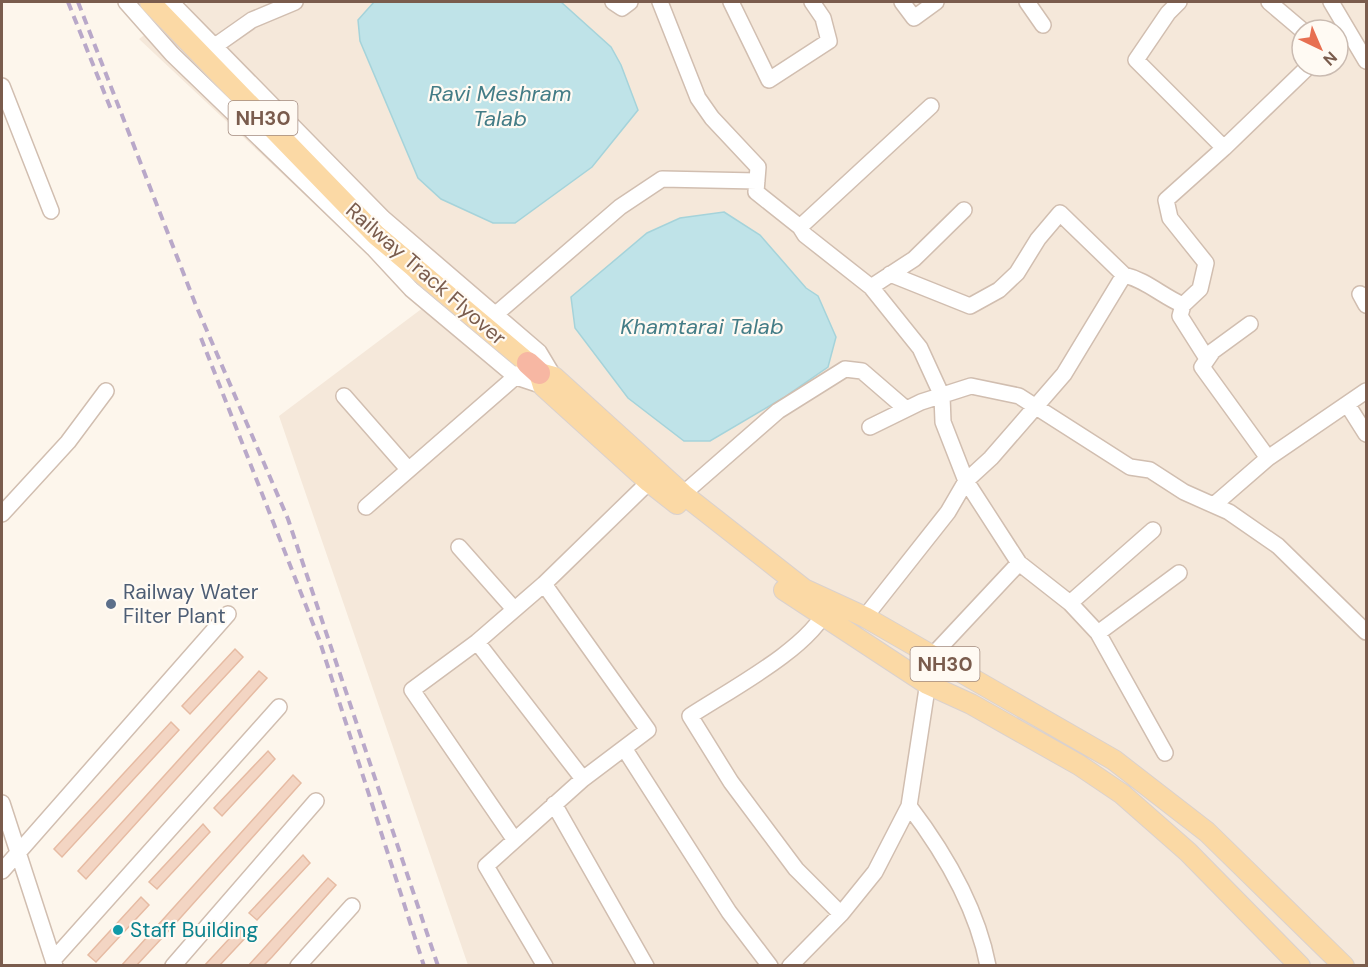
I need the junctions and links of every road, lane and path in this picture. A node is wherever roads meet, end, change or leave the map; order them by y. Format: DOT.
graph roads {
  1 [pos="126,2"];
  2 [pos="150,2"];
  3 [pos="171,2"];
  4 [pos="295,2"];
  5 [pos="613,2"];
  6 [pos="630,2"];
  7 [pos="660,2"];
  8 [pos="731,2"];
  9 [pos="812,2"];
  10 [pos="902,2"];
  11 [pos="936,2"];
  12 [pos="1027,2"];
  13 [pos="1179,2"];
  14 [pos="1269,2"];
  15 [pos="1331,2"];
  16 [pos="1337,18"];
  17 [pos="1290,20"];
  18 [pos="1043,25"];
  19 [pos="1350,42"];
  20 [pos="214,46"];
  21 [pos="1365,56"];
  22 [pos="1297,78"];
  23 [pos="2,86"];
  24 [pos="931,106"];
  25 [pos="1224,148"];
  26 [pos="757,181"];
  27 [pos="964,210"];
  28 [pos="51,211"];
  29 [pos="800,227"];
  30 [pos="890,274"];
  31 [pos="1124,275"];
  32 [pos="871,287"];
  33 [pos="1182,305"];
  34 [pos="496,314"];
  35 [pos="1250,324"];
  36 [pos="1206,357"];
  37 [pos="537,371"];
  38 [pos="106,391"];
  39 [pos="1366,391"];
  40 [pos="344,396"];
  41 [pos="942,396"];
  42 [pos="1347,404"];
  43 [pos="1037,406"];
  44 [pos="906,409"];
  45 [pos="870,427"];
  46 [pos="1366,434"];
  47 [pos="1268,458"];
  48 [pos="408,469"];
  49 [pos="654,477"];
  50 [pos="966,481"];
  51 [pos="683,494"];
  52 [pos="1215,504"];
  53 [pos="366,507"];
  54 [pos="2,514"];
  55 [pos="1153,530"];
  56 [pos="459,547"];
  57 [pos="1019,563"];
  58 [pos="1179,573"];
  59 [pos="544,584"];
  60 [pos="1070,603"];
  61 [pos="514,609"];
  62 [pos="826,610"];
  63 [pos="228,614"];
  64 [pos="865,617"];
  65 [pos="1366,632"];
  66 [pos="1098,633"];
  67 [pos="477,642"];
  68 [pos="932,656"];
  69 [pos="927,684"];
  70 [pos="279,707"];
  71 [pos="624,748"];
  72 [pos="1166,753"];
  73 [pos="583,779"];
  74 [pos="316,801"];
  75 [pos="2,803"];
  76 [pos="554,804"];
  77 [pos="909,806"];
  78 [pos="514,839"];
  79 [pos="18,853"];
  80 [pos="2,871"];
  81 [pos="352,906"];
  82 [pos="841,914"];
  83 [pos="54,963"];
  84 [pos="173,966"];
  85 [pos="298,966"];
  86 [pos="545,966"];
  87 [pos="646,966"];
  88 [pos="770,966"];
  89 [pos="790,966"];
  90 [pos="988,966"];
  91 [pos="1300,966"];
  92 [pos="1344,966"];
  1 -- 37 [label="street"];
  2 -- 37 [label="main road, Railway Track Flyover / NH30"];
  3 -- 20 [label="street"];
  4 -- 20 [label="street"];
  5 -- 6 [label="street"];
  7 -- 26 [label="street"];
  8 -- 9 [label="street"];
  10 -- 11 [label="street"];
  12 -- 18 [label="street"];
  13 -- 25 [label="street"];
  14 -- 17 [label="street"];
  15 -- 16 [label="street"];
  19 -- 21 [label="street"];
  20 -- 34 [label="street"];
  22 -- 25 [label="street"];
  23 -- 28 [label="street"];
  24 -- 29 [label="street"];
  25 -- 33 [label="street"];
  26 -- 29 [label="street"];
  26 -- 34 [label="street"];
  27 -- 30 [label="street"];
  29 -- 32 [label="street"];
  30 -- 31 [label="street"];
  30 -- 32 [label="street"];
  31 -- 33 [label="street"];
  31 -- 43 [label="street"];
  32 -- 41 [label="street"];
  33 -- 36 [label="street"];
  34 -- 37 [label="street"];
  35 -- 36 [label="street"];
  36 -- 47 [label="street"];
  37 -- 48 [label="street"];
  37 -- 49 [label="main road, NH30"];
  38 -- 54 [label="street"];
  39 -- 42 [label="street"];
  40 -- 48 [label="street"];
  41 -- 43 [label="street"];
  41 -- 44 [label="street"];
  41 -- 50 [label="street"];
  42 -- 46 [label="street"];
  42 -- 47 [label="street"];
  43 -- 50 [label="street"];
  43 -- 52 [label="street"];
  44 -- 45 [label="street"];
  44 -- 51 [label="street"];
  47 -- 52 [label="street"];
  48 -- 53 [label="street"];
  49 -- 51 [label="main road, NH30"];
  49 -- 59 [label="street"];
  49 -- 62 [label="main road, NH30"];
  50 -- 57 [label="street"];
  50 -- 64 [label="street"];
  51 -- 62 [label="main road, NH30"];
  52 -- 65 [label="street"];
  55 -- 60 [label="street"];
  56 -- 61 [label="street"];
  57 -- 60 [label="street"];
  57 -- 68 [label="street"];
  58 -- 66 [label="street"];
  59 -- 61 [label="street"];
  59 -- 71 [label="street"];
  60 -- 66 [label="street"];
  61 -- 67 [label="street"];
  62 -- 64 [label="main road, NH30"];
  62 -- 69 [label="main road, NH30"];
  62 -- 82 [label="street"];
  63 -- 79 [label="street"];
  64 -- 68 [label="main road, NH30"];
  66 -- 72 [label="street"];
  67 -- 73 [label="street"];
  67 -- 78 [label="street"];
  68 -- 69 [label="street"];
  68 -- 92 [label="main road, NH30"];
  69 -- 77 [label="street"];
  69 -- 91 [label="main road, NH30"];
  70 -- 83 [label="street"];
  71 -- 73 [label="street"];
  71 -- 88 [label="street"];
  73 -- 76 [label="street"];
  74 -- 84 [label="street"];
  75 -- 79 [label="street"];
  76 -- 78 [label="street"];
  76 -- 87 [label="street"];
  77 -- 82 [label="street"];
  77 -- 90 [label="street"];
  78 -- 86 [label="street"];
  79 -- 80 [label="street"];
  79 -- 83 [label="street"];
  81 -- 85 [label="street"];
  82 -- 89 [label="street"];
}
